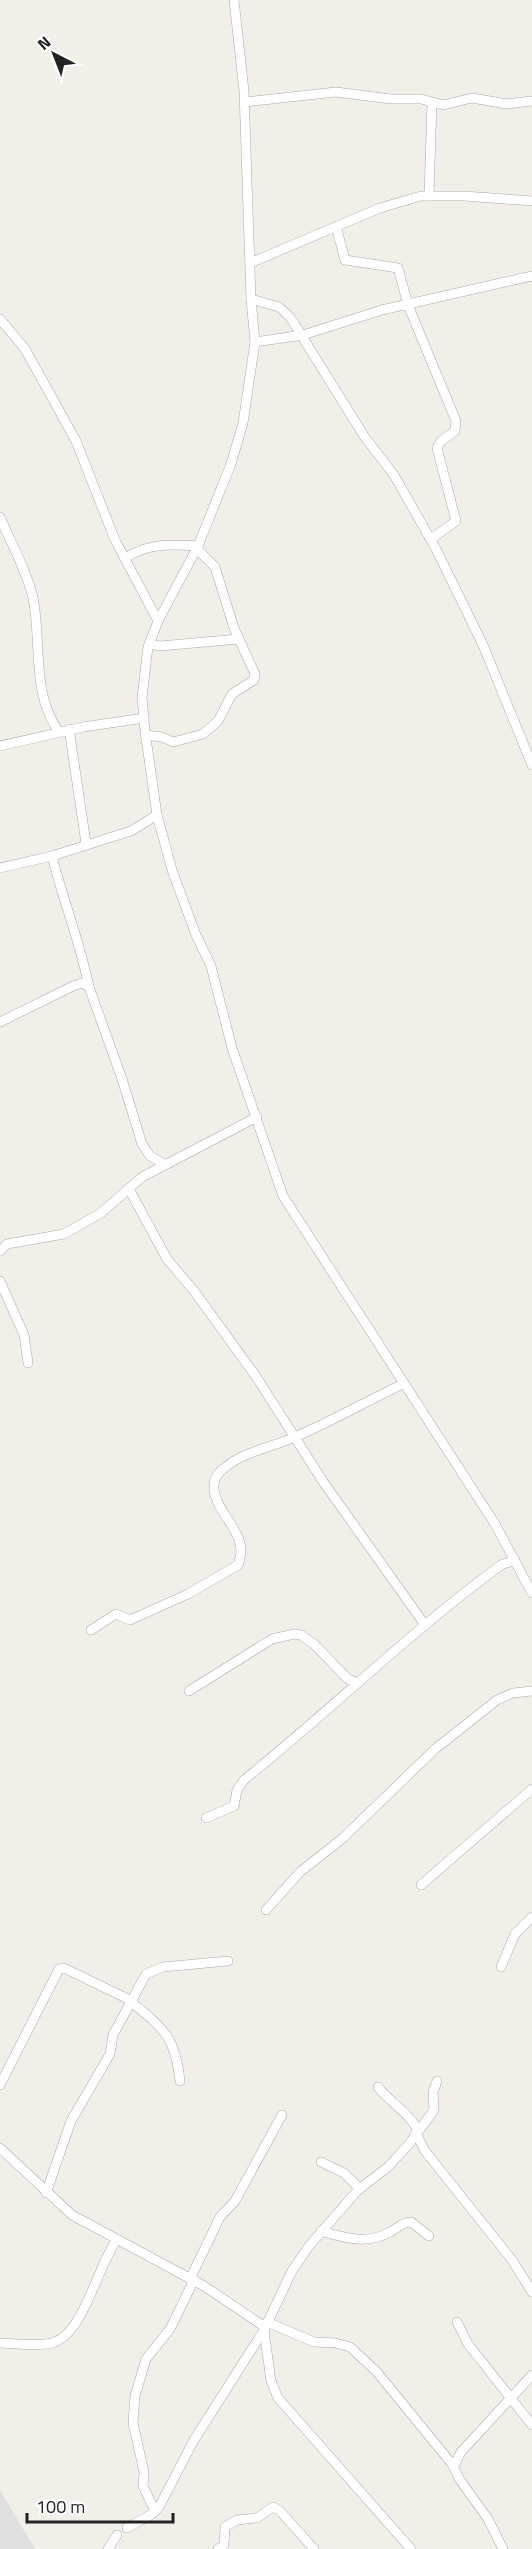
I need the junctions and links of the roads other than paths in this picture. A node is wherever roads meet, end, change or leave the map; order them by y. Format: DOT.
graph roads {
  1 [pos="235,0"];
  2 [pos="532,100"];
  3 [pos="245,102"];
  4 [pos="432,102"];
  5 [pos="429,196"];
  6 [pos="532,201"];
  7 [pos="336,226"];
  8 [pos="250,263"];
  9 [pos="532,276"];
  10 [pos="251,299"];
  11 [pos="408,305"];
  12 [pos="0,319"];
  13 [pos="303,335"];
  14 [pos="255,342"];
  15 [pos="0,517"];
  16 [pos="431,539"];
  17 [pos="197,547"];
  18 [pos="125,558"];
  19 [pos="158,621"];
  20 [pos="239,639"];
  21 [pos="149,644"];
  22 [pos="144,718"];
  23 [pos="64,730"];
  24 [pos="145,735"];
  25 [pos="0,746"];
  26 [pos="532,765"];
  27 [pos="158,815"];
  28 [pos="86,843"];
  29 [pos="52,856"];
  30 [pos="0,868"];
  31 [pos="86,969"];
  32 [pos="73,986"];
  33 [pos="89,987"];
  34 [pos="0,1022"];
  35 [pos="257,1117"];
  36 [pos="164,1164"];
  37 [pos="129,1189"];
  38 [pos="0,1251"];
  39 [pos="0,1281"];
  40 [pos="28,1363"];
  41 [pos="403,1384"];
  42 [pos="295,1437"];
  43 [pos="515,1560"];
  44 [pos="532,1593"];
  45 [pos="425,1625"];
  46 [pos="91,1630"];
  47 [pos="358,1683"];
  48 [pos="189,1691"];
  49 [pos="532,1691"];
  50 [pos="532,1789"];
  51 [pos="207,1818"];
  52 [pos="421,1885"];
  53 [pos="266,1910"];
  54 [pos="532,1917"];
  55 [pos="228,1961"];
  56 [pos="501,1967"];
  57 [pos="130,2000"];
  58 [pos="180,2081"];
  59 [pos="437,2081"];
  60 [pos="0,2085"];
  61 [pos="378,2087"];
  62 [pos="282,2115"];
  63 [pos="417,2132"];
  64 [pos="0,2148"];
  65 [pos="321,2162"];
  66 [pos="360,2189"];
  67 [pos="46,2193"];
  68 [pos="321,2231"];
  69 [pos="429,2236"];
  70 [pos="116,2241"];
  71 [pos="192,2279"];
  72 [pos="532,2292"];
  73 [pos="457,2322"];
  74 [pos="265,2326"];
  75 [pos="0,2343"];
  76 [pos="532,2375"];
  77 [pos="511,2398"];
  78 [pos="532,2425"];
  79 [pos="454,2466"];
  80 [pos="155,2511"];
  81 [pos="127,2528"];
  82 [pos="117,2535"];
  83 [pos="108,2549"];
  84 [pos="218,2549"];
  85 [pos="314,2549"];
  86 [pos="411,2549"];
  87 [pos="503,2549"];
  1 -- 3 [label="street"];
  2 -- 4 [label="street"];
  3 -- 4 [label="street"];
  3 -- 8 [label="street"];
  4 -- 5 [label="street"];
  5 -- 6 [label="street"];
  5 -- 7 [label="street"];
  7 -- 8 [label="street"];
  7 -- 11 [label="street"];
  8 -- 10 [label="street"];
  9 -- 11 [label="street"];
  10 -- 13 [label="street"];
  10 -- 14 [label="street"];
  11 -- 13 [label="street"];
  11 -- 16 [label="street"];
  12 -- 18 [label="street"];
  13 -- 14 [label="street"];
  13 -- 16 [label="street"];
  14 -- 17 [label="street"];
  15 -- 23 [label="street"];
  16 -- 26 [label="street"];
  17 -- 18 [label="street"];
  17 -- 19 [label="street"];
  17 -- 20 [label="street"];
  18 -- 19 [label="street"];
  19 -- 21 [label="street"];
  20 -- 21 [label="street"];
  20 -- 24 [label="street"];
  21 -- 22 [label="street"];
  22 -- 23 [label="street"];
  22 -- 24 [label="street"];
  23 -- 25 [label="street"];
  23 -- 28 [label="street"];
  24 -- 27 [label="street"];
  27 -- 28 [label="street"];
  27 -- 35 [label="street"];
  28 -- 29 [label="street"];
  29 -- 30 [label="street"];
  29 -- 31 [label="street"];
  31 -- 32 [label="street"];
  31 -- 33 [label="street"];
  32 -- 33 [label="street"];
  32 -- 34 [label="street"];
  33 -- 36 [label="street"];
  35 -- 36 [label="street"];
  35 -- 41 [label="street"];
  36 -- 37 [label="street"];
  37 -- 38 [label="street"];
  37 -- 42 [label="street"];
  39 -- 40 [label="street"];
  41 -- 42 [label="street"];
  41 -- 43 [label="street"];
  42 -- 45 [label="street"];
  42 -- 46 [label="street"];
  43 -- 44 [label="street"];
  43 -- 45 [label="street"];
  45 -- 47 [label="street"];
  47 -- 48 [label="street"];
  47 -- 51 [label="street"];
  49 -- 53 [label="street"];
  50 -- 52 [label="street"];
  54 -- 56 [label="street"];
  55 -- 57 [label="street"];
  57 -- 58 [label="street"];
  57 -- 60 [label="street"];
  57 -- 67 [label="street"];
  59 -- 63 [label="street"];
  61 -- 63 [label="street"];
  62 -- 71 [label="street"];
  63 -- 66 [label="street"];
  63 -- 72 [label="street"];
  64 -- 67 [label="street"];
  65 -- 66 [label="street"];
  66 -- 68 [label="street"];
  67 -- 70 [label="street"];
  68 -- 69 [label="street"];
  68 -- 74 [label="street"];
  70 -- 71 [label="street"];
  70 -- 75 [label="street"];
  71 -- 74 [label="street"];
  71 -- 80 [label="street"];
  73 -- 77 [label="street"];
  74 -- 79 [label="street"];
  74 -- 80 [label="street"];
  74 -- 86 [label="street"];
  76 -- 77 [label="street"];
  77 -- 78 [label="street"];
  77 -- 79 [label="street"];
  79 -- 87 [label="street"];
  80 -- 81 [label="street"];
  82 -- 83 [label="street"];
  84 -- 85 [label="street"];
}
